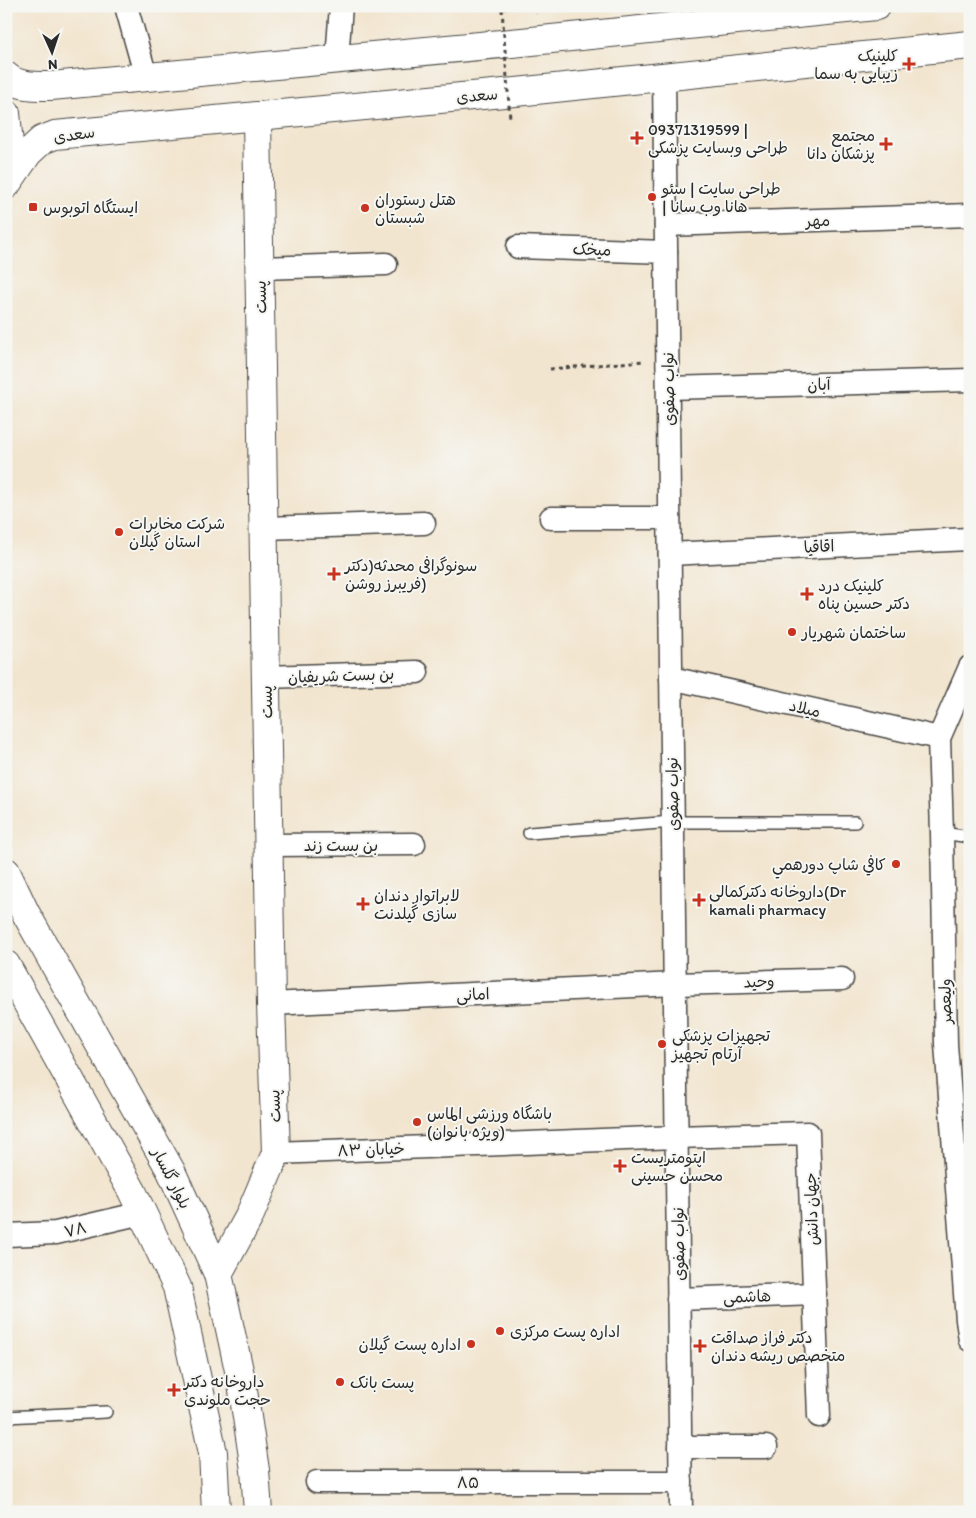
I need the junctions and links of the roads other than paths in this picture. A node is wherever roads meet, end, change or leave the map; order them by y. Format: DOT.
graph roads {
  1 [pos="126,6"];
  2 [pos="341,6"];
  3 [pos="876,6"];
  4 [pos="732,13"];
  5 [pos="970,45"];
  6 [pos="337,59"];
  7 [pos="6,76"];
  8 [pos="664,76"];
  9 [pos="146,77"];
  10 [pos="6,113"];
  11 [pos="257,116"];
  12 [pos="6,165"];
  13 [pos="6,185"];
  14 [pos="970,215"];
  15 [pos="666,225"];
  16 [pos="518,246"];
  17 [pos="666,252"];
  18 [pos="386,264"];
  19 [pos="260,268"];
  20 [pos="970,380"];
  21 [pos="668,388"];
  22 [pos="551,518"];
  23 [pos="669,518"];
  24 [pos="424,523"];
  25 [pos="264,528"];
  26 [pos="968,539"];
  27 [pos="670,554"];
  28 [pos="970,667"];
  29 [pos="417,672"];
  30 [pos="266,678"];
  31 [pos="671,678"];
  32 [pos="938,738"];
  33 [pos="673,822"];
  34 [pos="855,822"];
  35 [pos="528,833"];
  36 [pos="942,833"];
  37 [pos="970,837"];
  38 [pos="414,844"];
  39 [pos="268,845"];
  40 [pos="6,872"];
  41 [pos="6,965"];
  42 [pos="842,978"];
  43 [pos="675,984"];
  44 [pos="271,1004"];
  45 [pos="676,1137"];
  46 [pos="276,1153"];
  47 [pos="142,1213"];
  48 [pos="6,1236"];
  49 [pos="218,1274"];
  50 [pos="815,1294"];
  51 [pos="678,1299"];
  52 [pos="970,1340"];
  53 [pos="106,1412"];
  54 [pos="820,1416"];
  55 [pos="6,1417"];
  56 [pos="680,1447"];
  57 [pos="766,1447"];
  58 [pos="317,1482"];
  59 [pos="681,1482"];
  60 [pos="216,1512"];
  61 [pos="258,1512"];
  62 [pos="681,1512"];
  1 -- 9 [label="street"];
  2 -- 6 [label="street"];
  3 -- 4 [label="main road"];
  4 -- 6 [label="main road"];
  5 -- 8 [label="main road, سعدی"];
  6 -- 9 [label="main road"];
  7 -- 9 [label="main road"];
  8 -- 11 [label="main road, سعدی"];
  8 -- 15 [label="street, نواب صفوی"];
  10 -- 12 [label="main road"];
  11 -- 13 [label="main road, سعدی"];
  11 -- 19 [label="main road, پست"];
  14 -- 15 [label="street, مهر"];
  15 -- 17 [label="street, نواب صفوی"];
  16 -- 17 [label="street, میخک"];
  17 -- 21 [label="street, نواب صفوی"];
  18 -- 19 [label="street"];
  19 -- 25 [label="main road, پست"];
  20 -- 21 [label="street, آبان"];
  21 -- 23 [label="street, نواب صفوی"];
  22 -- 23 [label="street"];
  23 -- 27 [label="street, نواب صفوی"];
  24 -- 25 [label="street"];
  25 -- 30 [label="main road, پست"];
  26 -- 27 [label="street, اقاقیا"];
  27 -- 31 [label="street, نواب صفوی"];
  28 -- 32 [label="street, ولیعصر"];
  29 -- 30 [label="street, بن بست شریفیان"];
  30 -- 39 [label="main road, پست"];
  31 -- 32 [label="street, میلاد"];
  31 -- 33 [label="street, نواب صفوی"];
  32 -- 36 [label="street, ولیعصر"];
  33 -- 34 [label="lane"];
  33 -- 35 [label="lane"];
  33 -- 43 [label="street, نواب صفوی"];
  36 -- 37 [label="lane"];
  36 -- 52 [label="street, ولیعصر"];
  38 -- 39 [label="street, بن بست زند"];
  39 -- 44 [label="main road, پست"];
  40 -- 49 [label="main road, بلوار گلسار"];
  41 -- 47 [label="main road"];
  42 -- 43 [label="street, وحید"];
  43 -- 44 [label="street, امانی"];
  43 -- 45 [label="street, نواب صفوی"];
  44 -- 46 [label="main road, پست"];
  45 -- 46 [label="street, خیابان ۸۳"];
  45 -- 50 [label="street, جهان دانش"];
  45 -- 51 [label="street, نواب صفوی"];
  46 -- 49 [label="main road, پست"];
  47 -- 48 [label="street, ۷۸"];
  47 -- 60 [label="main road"];
  49 -- 61 [label="main road, بلوار گلسار"];
  50 -- 51 [label="street, هاشمی"];
  50 -- 54 [label="street, جهان دانش"];
  51 -- 56 [label="street, نواب صفوی"];
  53 -- 55 [label="lane"];
  56 -- 57 [label="street"];
  56 -- 59 [label="street, نواب صفوی"];
  58 -- 59 [label="street, ۸۵"];
  59 -- 62 [label="street, نواب صفوی"];
}
